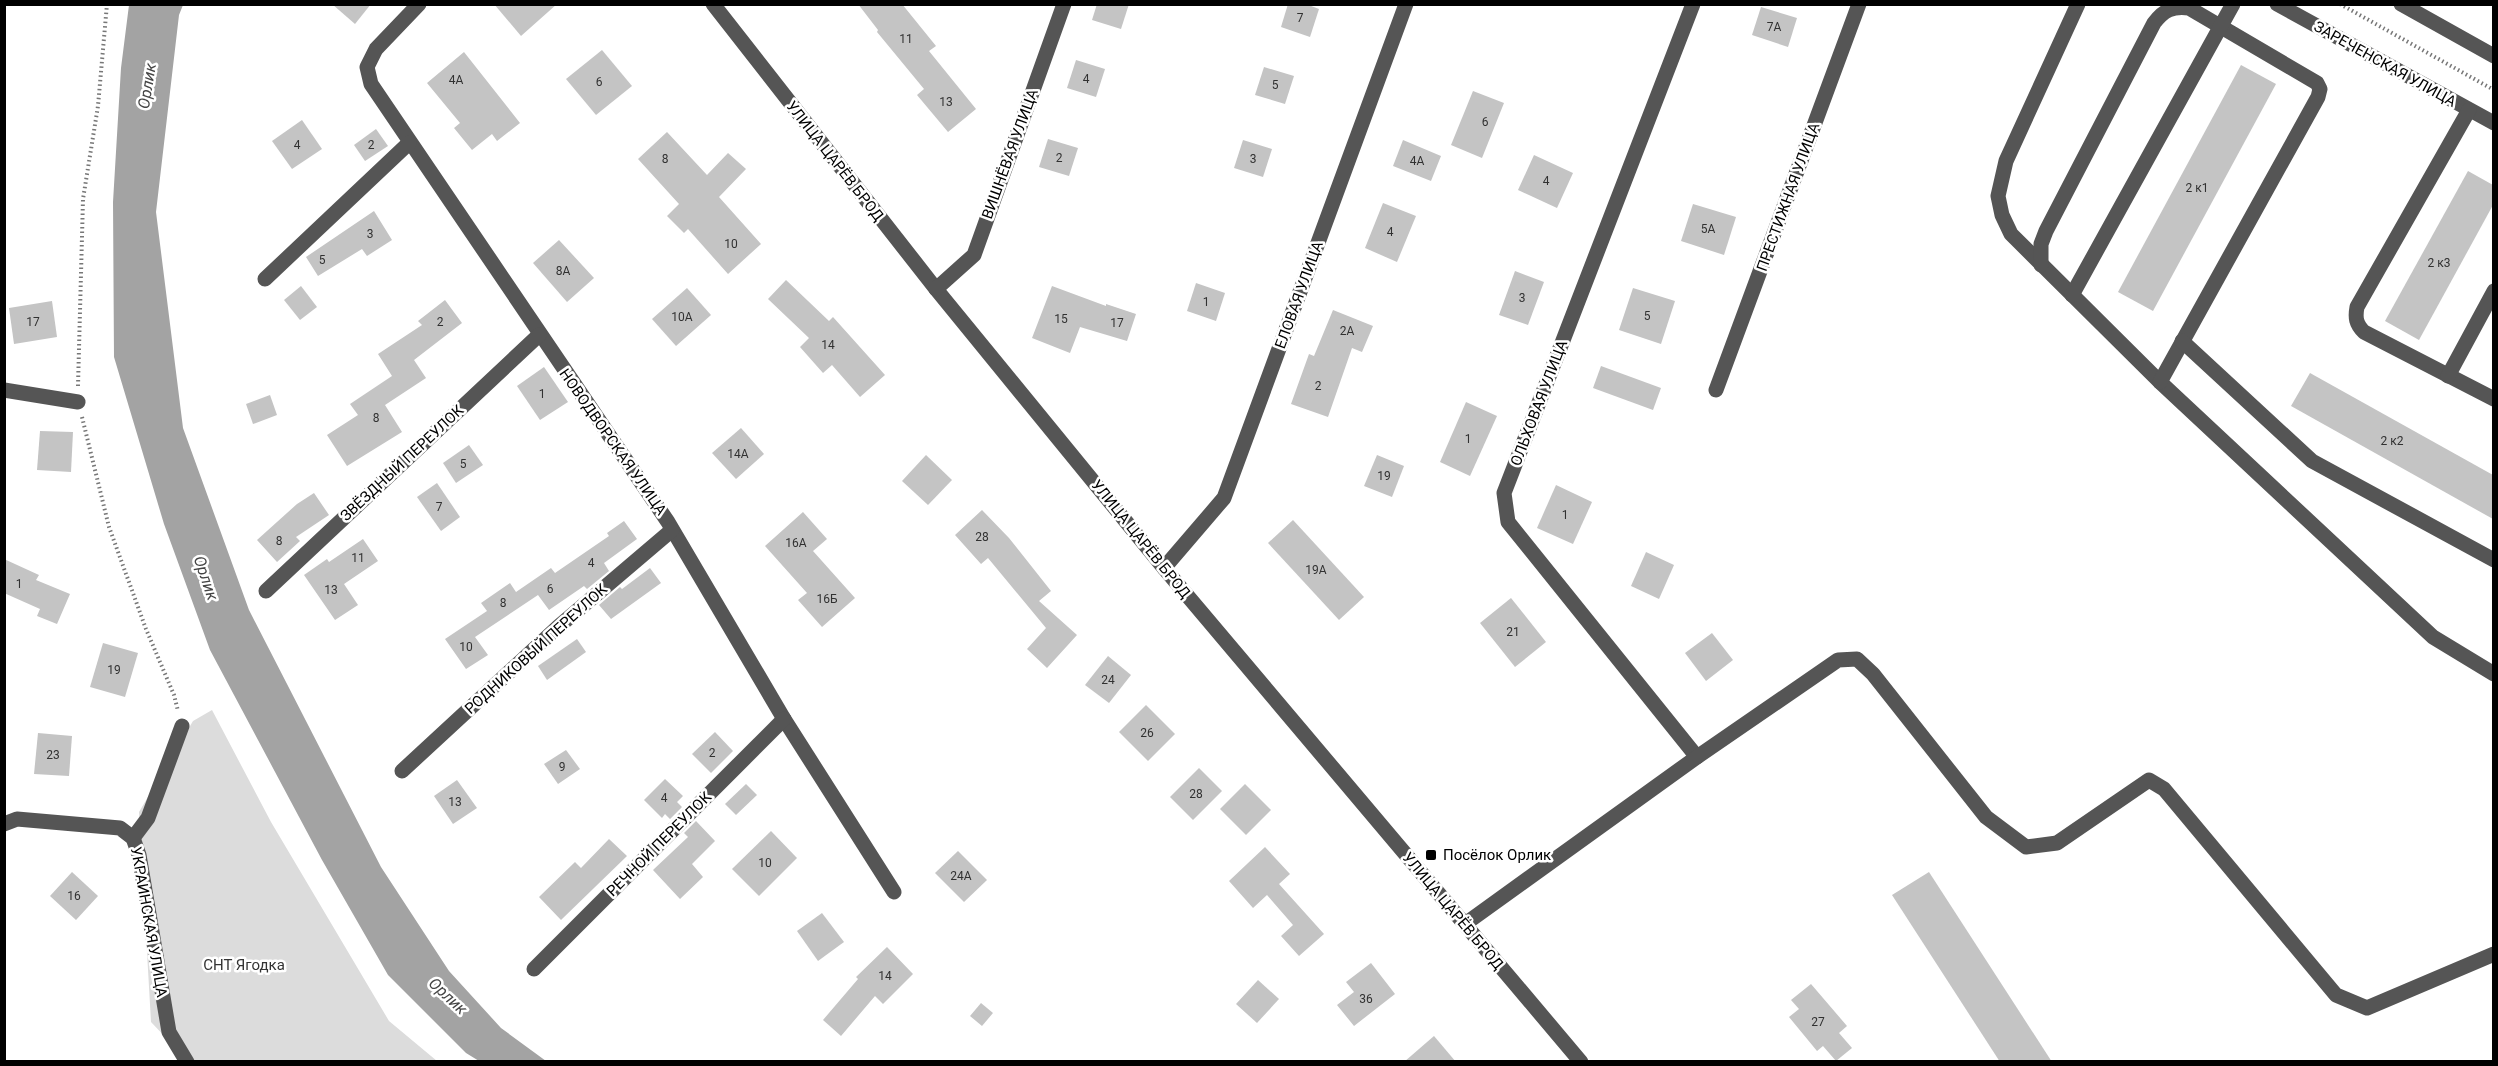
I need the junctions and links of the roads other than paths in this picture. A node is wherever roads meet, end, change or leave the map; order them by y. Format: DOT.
graph roads {
  1 [pos="419,4"];
  2 [pos="714,4"];
  3 [pos="1064,4"];
  4 [pos="1406,4"];
  5 [pos="1693,4"];
  6 [pos="1859,4"];
  7 [pos="2078,4"];
  8 [pos="2233,4"];
  9 [pos="2277,4"];
  10 [pos="2401,4"];
  11 [pos="2221,27"];
  12 [pos="2493,56"];
  13 [pos="2469,110"];
  14 [pos="2493,123"];
  15 [pos="409,143"];
  16 [pos="2041,265"];
  17 [pos="265,279"];
  18 [pos="936,289"];
  19 [pos="2493,291"];
  20 [pos="2072,295"];
  21 [pos="539,334"];
  22 [pos="2182,341"];
  23 [pos="2448,376"];
  24 [pos="2160,382"];
  25 [pos="4,390"];
  26 [pos="1716,390"];
  27 [pos="2493,399"];
  28 [pos="78,402"];
  29 [pos="672,530"];
  30 [pos="2493,560"];
  31 [pos="1164,568"];
  32 [pos="266,591"];
  33 [pos="2493,674"];
  34 [pos="784,719"];
  35 [pos="182,726"];
  36 [pos="1697,757"];
  37 [pos="402,771"];
  38 [pos="4,824"];
  39 [pos="133,838"];
  40 [pos="894,892"];
  41 [pos="1465,924"];
  42 [pos="2493,954"];
  43 [pos="534,969"];
  44 [pos="187,1062"];
  45 [pos="1581,1062"];
  1 -- 15 [label="street, НОВОДВОРСКАЯ УЛИЦА"];
  2 -- 18 [label="street, УЛИЦА ЦАРЁВ БРОД"];
  3 -- 18 [label="street, ВИШНЁВАЯ УЛИЦА"];
  4 -- 31 [label="street, ЕЛОВАЯ УЛИЦА"];
  5 -- 36 [label="street, ОЛЬХОВАЯ УЛИЦА"];
  6 -- 26 [label="street, ПРЕСТИЖНАЯ УЛИЦА"];
  7 -- 16 [label="street"];
  8 -- 11 [label="street"];
  9 -- 13 [label="street, ЗАРЕЧЕНСКАЯ УЛИЦА"];
  10 -- 12 [label="street"];
  11 -- 16 [label="street"];
  11 -- 20 [label="street"];
  11 -- 22 [label="street"];
  13 -- 14 [label="street, ЗАРЕЧЕНСКАЯ УЛИЦА"];
  13 -- 23 [label="street"];
  15 -- 17 [label="street"];
  15 -- 21 [label="street, НОВОДВОРСКАЯ УЛИЦА"];
  16 -- 20 [label="street"];
  18 -- 31 [label="street, УЛИЦА ЦАРЁВ БРОД"];
  19 -- 23 [label="street"];
  20 -- 24 [label="street"];
  21 -- 29 [label="street, НОВОДВОРСКАЯ УЛИЦА"];
  21 -- 32 [label="street, ЗВЁЗДНЫЙ ПЕРЕУЛОК"];
  22 -- 24 [label="street"];
  22 -- 30 [label="street"];
  23 -- 27 [label="street"];
  24 -- 33 [label="street"];
  25 -- 28 [label="street"];
  29 -- 34 [label="street, НОВОДВОРСКАЯ УЛИЦА"];
  29 -- 37 [label="street, РОДНИКОВЫЙ ПЕРЕУЛОК"];
  31 -- 41 [label="street, УЛИЦА ЦАРЁВ БРОД"];
  34 -- 40 [label="street, НОВОДВОРСКАЯ УЛИЦА"];
  34 -- 43 [label="street, РЕЧНОЙ ПЕРЕУЛОК"];
  35 -- 39 [label="street"];
  36 -- 41 [label="street"];
  36 -- 42 [label="street"];
  38 -- 39 [label="street, УКРАИНСКАЯ УЛИЦА"];
  39 -- 44 [label="street, УКРАИНСКАЯ УЛИЦА"];
  41 -- 45 [label="street, УЛИЦА ЦАРЁВ БРОД"];
}
